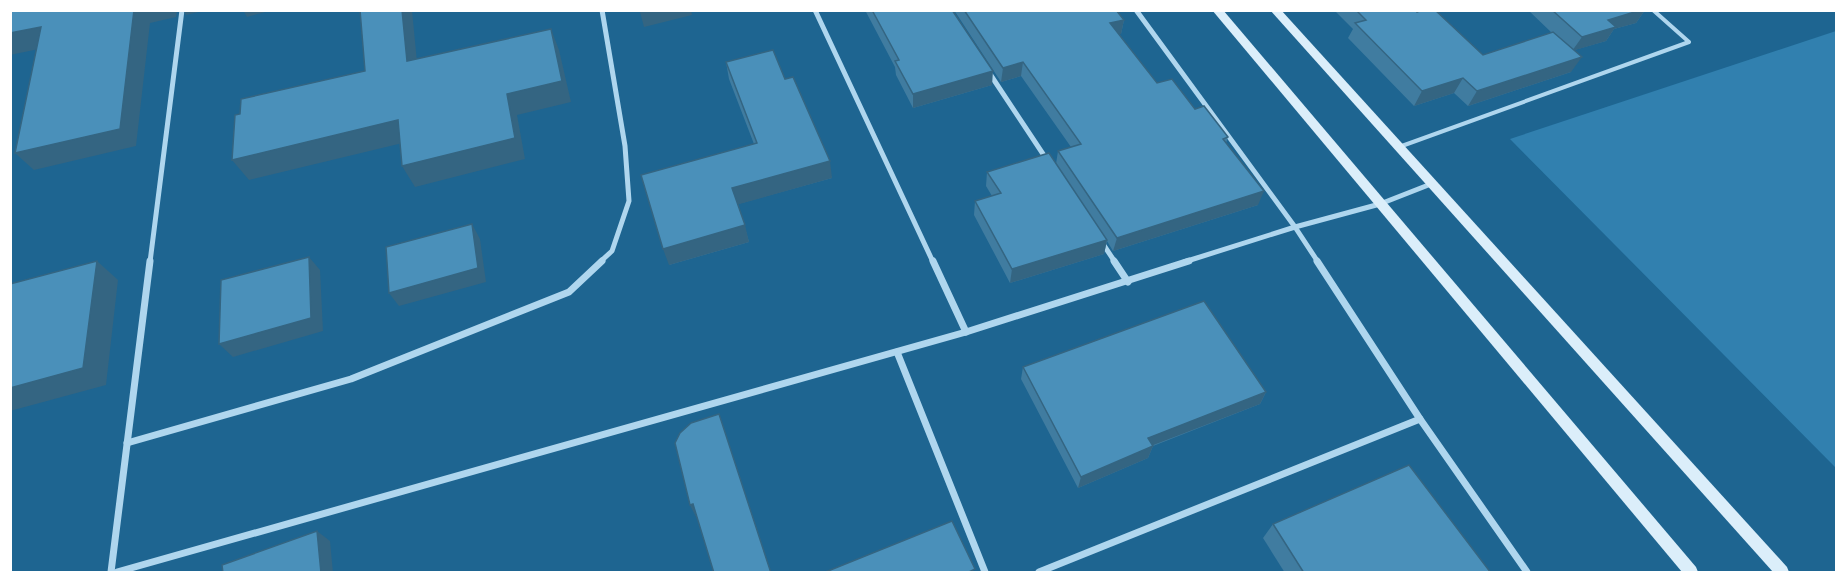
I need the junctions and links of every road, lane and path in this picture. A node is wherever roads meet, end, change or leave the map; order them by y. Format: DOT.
graph roads {
  1 [pos="182,10"];
  2 [pos="602,10"];
  3 [pos="815,10"];
  4 [pos="1136,10"];
  5 [pos="1217,10"];
  6 [pos="1275,10"];
  7 [pos="1653,10"];
  8 [pos="987,69"];
  9 [pos="1399,147"];
  10 [pos="1051,166"];
  11 [pos="1431,184"];
  12 [pos="1380,204"];
  13 [pos="1295,227"];
  14 [pos="1096,234"];
  15 [pos="1128,282"];
  16 [pos="966,332"];
  17 [pos="897,352"];
  18 [pos="1420,419"];
  19 [pos="127,443"];
  20 [pos="111,573"];
  21 [pos="117,573"];
  22 [pos="985,573"];
  23 [pos="1040,573"];
  24 [pos="1527,573"];
  25 [pos="1691,573"];
  26 [pos="1782,573"];
  1 -- 19 [label="street"];
  2 -- 19 [label="street"];
  3 -- 16 [label="street"];
  4 -- 13 [label="street"];
  5 -- 12 [label="street"];
  6 -- 9 [label="street"];
  7 -- 9 [label="lane"];
  8 -- 10 [label="street"];
  9 -- 11 [label="street"];
  11 -- 12 [label="street"];
  11 -- 26 [label="street"];
  12 -- 13 [label="street"];
  12 -- 25 [label="street"];
  13 -- 15 [label="street"];
  13 -- 18 [label="street"];
  14 -- 15 [label="street"];
  15 -- 16 [label="street"];
  16 -- 17 [label="street"];
  17 -- 21 [label="street"];
  17 -- 22 [label="street"];
  18 -- 23 [label="street"];
  18 -- 24 [label="street"];
  19 -- 20 [label="street"];
}
